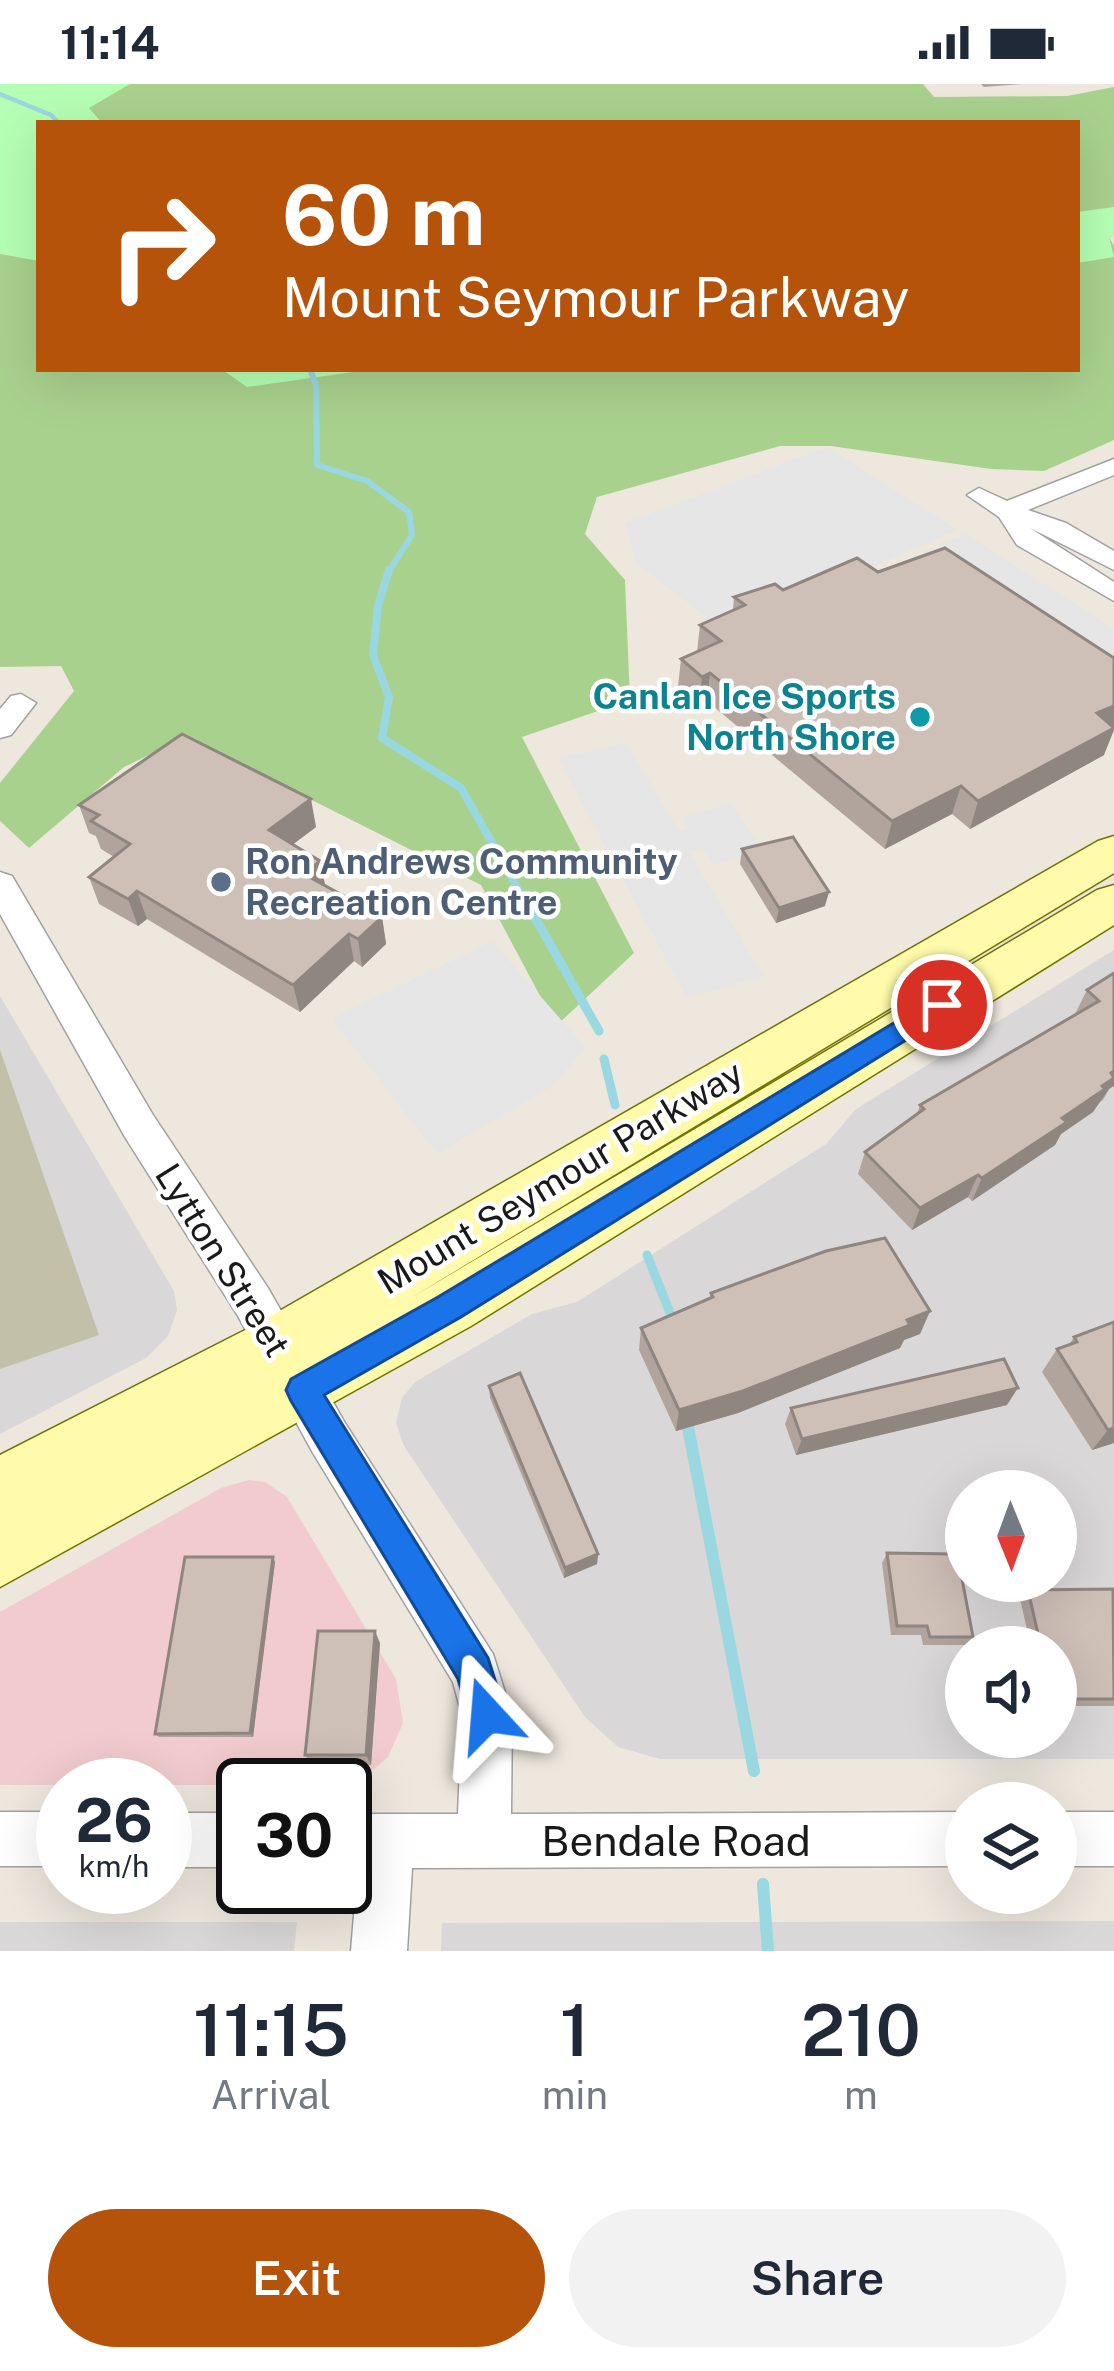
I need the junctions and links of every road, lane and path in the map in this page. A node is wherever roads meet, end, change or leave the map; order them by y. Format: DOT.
graph roads {
  1 [pos="1114,466"];
  2 [pos="979,495"];
  3 [pos="1005,511"];
  4 [pos="1114,562"];
  5 [pos="1114,593"];
  6 [pos="21,703"];
  7 [pos="0,728"];
  8 [pos="1114,852"];
  9 [pos="0,884"];
  10 [pos="1114,902"];
  11 [pos="290,1368"];
  12 [pos="0,1490"];
  13 [pos="0,1553"];
  14 [pos="0,1839"];
  15 [pos="36,1839"];
  16 [pos="945,1839"];
  17 [pos="1077,1839"];
  18 [pos="1114,1839"];
  19 [pos="372,1840"];
  20 [pos="484,1840"];
  21 [pos="372,1891"];
  22 [pos="379,1951"];
  1 -- 3 [label="street"];
  2 -- 3 [label="street"];
  3 -- 4 [label="street"];
  3 -- 5 [label="street"];
  6 -- 7 [label="street"];
  8 -- 11 [label="main road, Mount Seymour Parkway"];
  9 -- 11 [label="street, Lytton Street"];
  10 -- 11 [label="main road, Mount Seymour Parkway"];
  11 -- 12 [label="main road, Mount Seymour Parkway"];
  11 -- 13 [label="main road, Mount Seymour Parkway"];
  11 -- 20 [label="street, Lytton Street"];
  14 -- 15 [label="street"];
  16 -- 20 [label="street, Bendale Road"];
  17 -- 18 [label="street"];
  19 -- 20 [label="street, Bendale Road"];
  21 -- 22 [label="street"];
}
